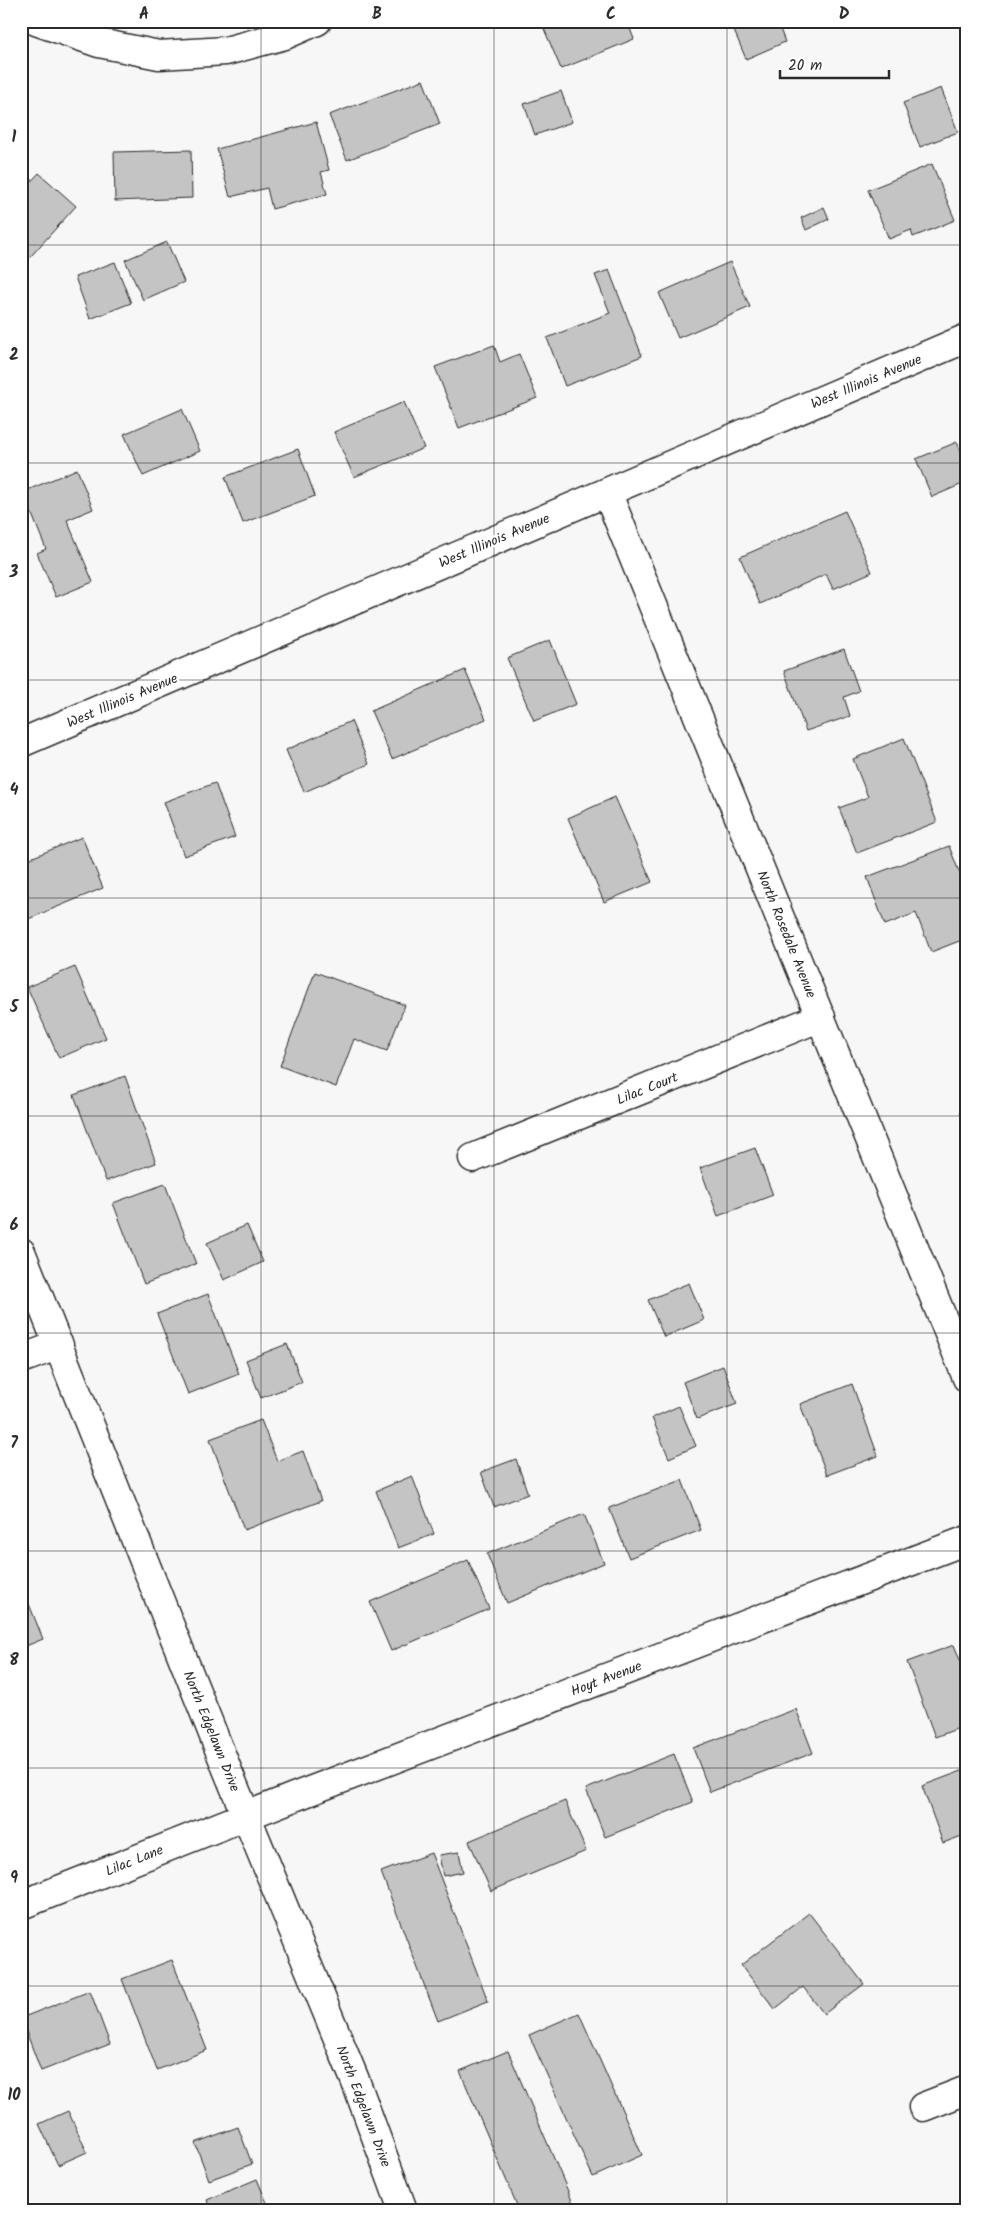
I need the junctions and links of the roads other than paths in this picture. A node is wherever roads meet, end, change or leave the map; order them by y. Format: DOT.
graph roads {
  1 [pos="36,21"];
  2 [pos="317,21"];
  3 [pos="967,338"];
  4 [pos="607,492"];
  5 [pos="21,743"];
  6 [pos="821,1017"];
  7 [pos="473,1158"];
  8 [pos="21,1252"];
  9 [pos="59,1345"];
  10 [pos="21,1359"];
  11 [pos="967,1378"];
  12 [pos="967,1540"];
  13 [pos="246,1816"];
  14 [pos="21,1906"];
  15 [pos="967,2090"];
  16 [pos="923,2107"];
  17 [pos="403,2210"];
  1 -- 2 [label="street"];
  3 -- 4 [label="street, West Illinois Avenue"];
  4 -- 5 [label="street, West Illinois Avenue"];
  4 -- 6 [label="street, North Rosedale Avenue"];
  6 -- 7 [label="street, Lilac Court"];
  6 -- 11 [label="street, North Rosedale Avenue"];
  8 -- 9 [label="street, North Edgelawn Drive"];
  9 -- 10 [label="street"];
  9 -- 13 [label="street, North Edgelawn Drive"];
  12 -- 13 [label="street, Hoyt Avenue"];
  13 -- 14 [label="street, Lilac Lane"];
  13 -- 17 [label="street, North Edgelawn Drive"];
  15 -- 16 [label="street"];
}
